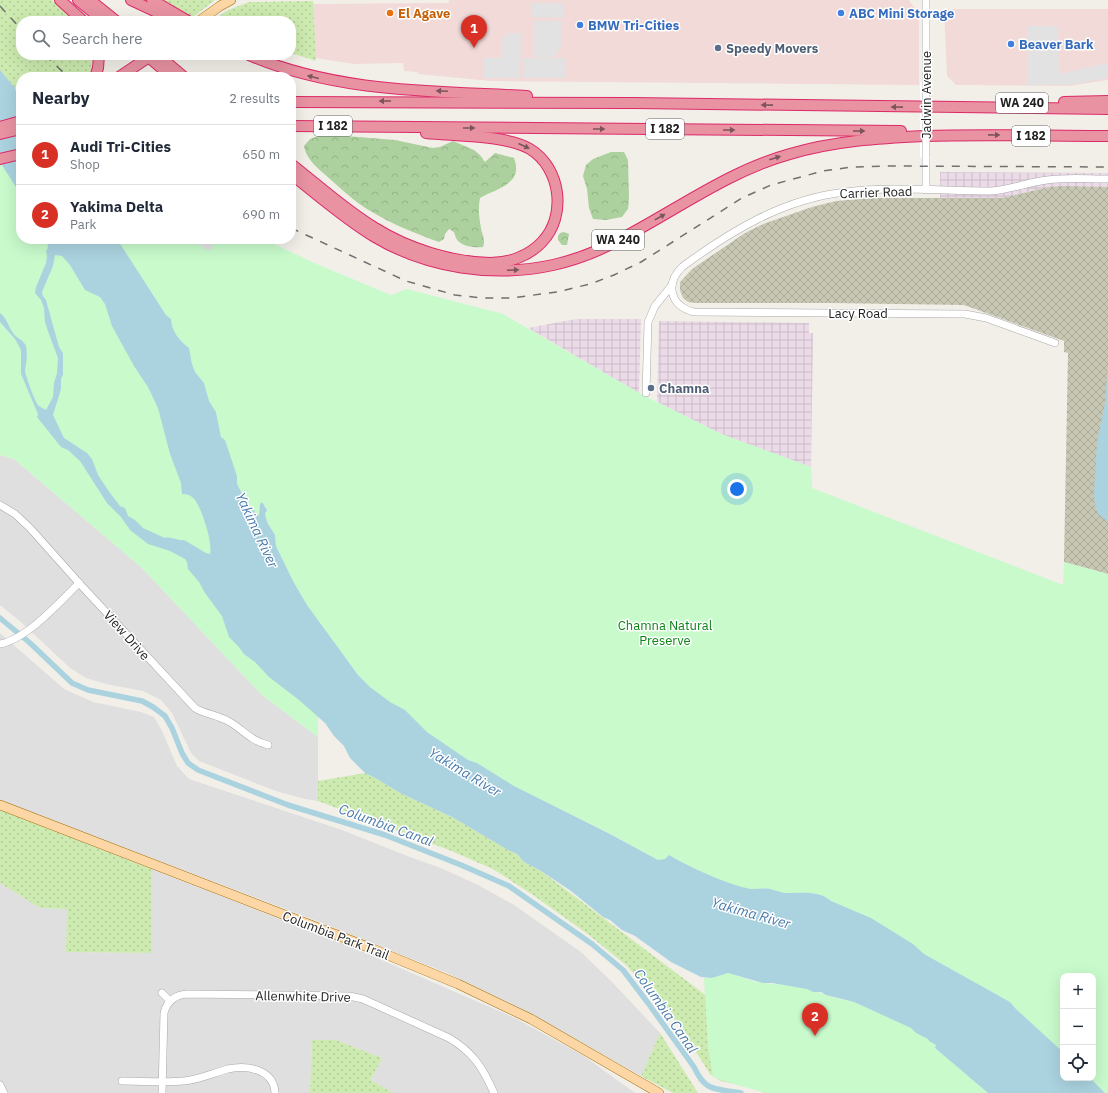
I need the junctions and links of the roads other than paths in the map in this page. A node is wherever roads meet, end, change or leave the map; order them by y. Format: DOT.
graph roads {
  1 [pos="60,0"];
  2 [pos="78,0"];
  3 [pos="90,0"];
  4 [pos="131,0"];
  5 [pos="152,0"];
  6 [pos="231,0"];
  7 [pos="926,0"];
  8 [pos="78,16"];
  9 [pos="98,16"];
  10 [pos="110,16"];
  11 [pos="165,16"];
  12 [pos="179,16"];
  13 [pos="205,16"];
  14 [pos="99,60"];
  15 [pos="145,60"];
  16 [pos="155,60"];
  17 [pos="157,60"];
  18 [pos="263,60"];
  19 [pos="97,72"];
  20 [pos="127,72"];
  21 [pos="167,72"];
  22 [pos="176,72"];
  23 [pos="295,72"];
  24 [pos="296,72"];
  25 [pos="1108,101"];
  26 [pos="296,102"];
  27 [pos="634,103"];
  28 [pos="936,107"];
  29 [pos="1108,109"];
  30 [pos="16,122"];
  31 [pos="296,126"];
  32 [pos="0,127"];
  33 [pos="374,127"];
  34 [pos="16,130"];
  35 [pos="0,134"];
  36 [pos="955,135"];
  37 [pos="1108,136"];
  38 [pos="16,155"];
  39 [pos="0,159"];
  40 [pos="296,168"];
  41 [pos="296,178"];
  42 [pos="1108,179"];
  43 [pos="926,190"];
  44 [pos="672,285"];
  45 [pos="1055,343"];
  46 [pos="646,393"];
  47 [pos="0,505"];
  48 [pos="79,583"];
  49 [pos="0,644"];
  50 [pos="268,746"];
  51 [pos="0,805"];
  52 [pos="162,993"];
  53 [pos="170,1001"];
  54 [pos="122,1081"];
  55 [pos="162,1081"];
  56 [pos="0,1085"];
  57 [pos="4,1093"];
  58 [pos="162,1093"];
  59 [pos="275,1093"];
  60 [pos="494,1093"];
  61 [pos="658,1093"];
  1 -- 8 [label="highway"];
  2 -- 9 [label="highway"];
  3 -- 10 [label="highway"];
  4 -- 11 [label="highway"];
  5 -- 12 [label="highway"];
  6 -- 13 [label="main road"];
  7 -- 43 [label="street, Jadwin Avenue, bridge"];
  14 -- 19 [label="highway"];
  15 -- 20 [label="highway"];
  16 -- 21 [label="highway"];
  17 -- 22 [label="highway"];
  23 -- 18 [label="highway, one-way"];
  27 -- 24 [label="highway, one-way"];
  25 -- 28 [label="highway, WA 240"];
  27 -- 26 [label="highway, I 182, one-way"];
  28 -- 27 [label="highway, I 182, one-way"];
  28 -- 29 [label="highway, I 182"];
  30 -- 32 [label="highway"];
  31 -- 33 [label="highway, I 182"];
  33 -- 36 [label="highway, I 182, one-way"];
  33 -- 40 [label="highway, one-way"];
  34 -- 35 [label="highway"];
  36 -- 37 [label="highway, I 182, one-way"];
  41 -- 36 [label="highway, WA 240, one-way"];
  38 -- 39 [label="highway"];
  42 -- 43 [label="street, Carrier Road"];
  43 -- 44 [label="street, Carrier Road"];
  44 -- 45 [label="street, Lacy Road"];
  44 -- 46 [label="street, Carrier Road"];
  47 -- 48 [label="street, View Drive"];
  48 -- 49 [label="street"];
  48 -- 50 [label="street, View Drive"];
  51 -- 61 [label="main road, Columbia Park Trail"];
  52 -- 53 [label="street"];
  53 -- 55 [label="street"];
  53 -- 60 [label="street, Allenwhite Drive"];
  54 -- 55 [label="street"];
  55 -- 58 [label="street"];
  55 -- 59 [label="street"];
  56 -- 57 [label="street"];
}
